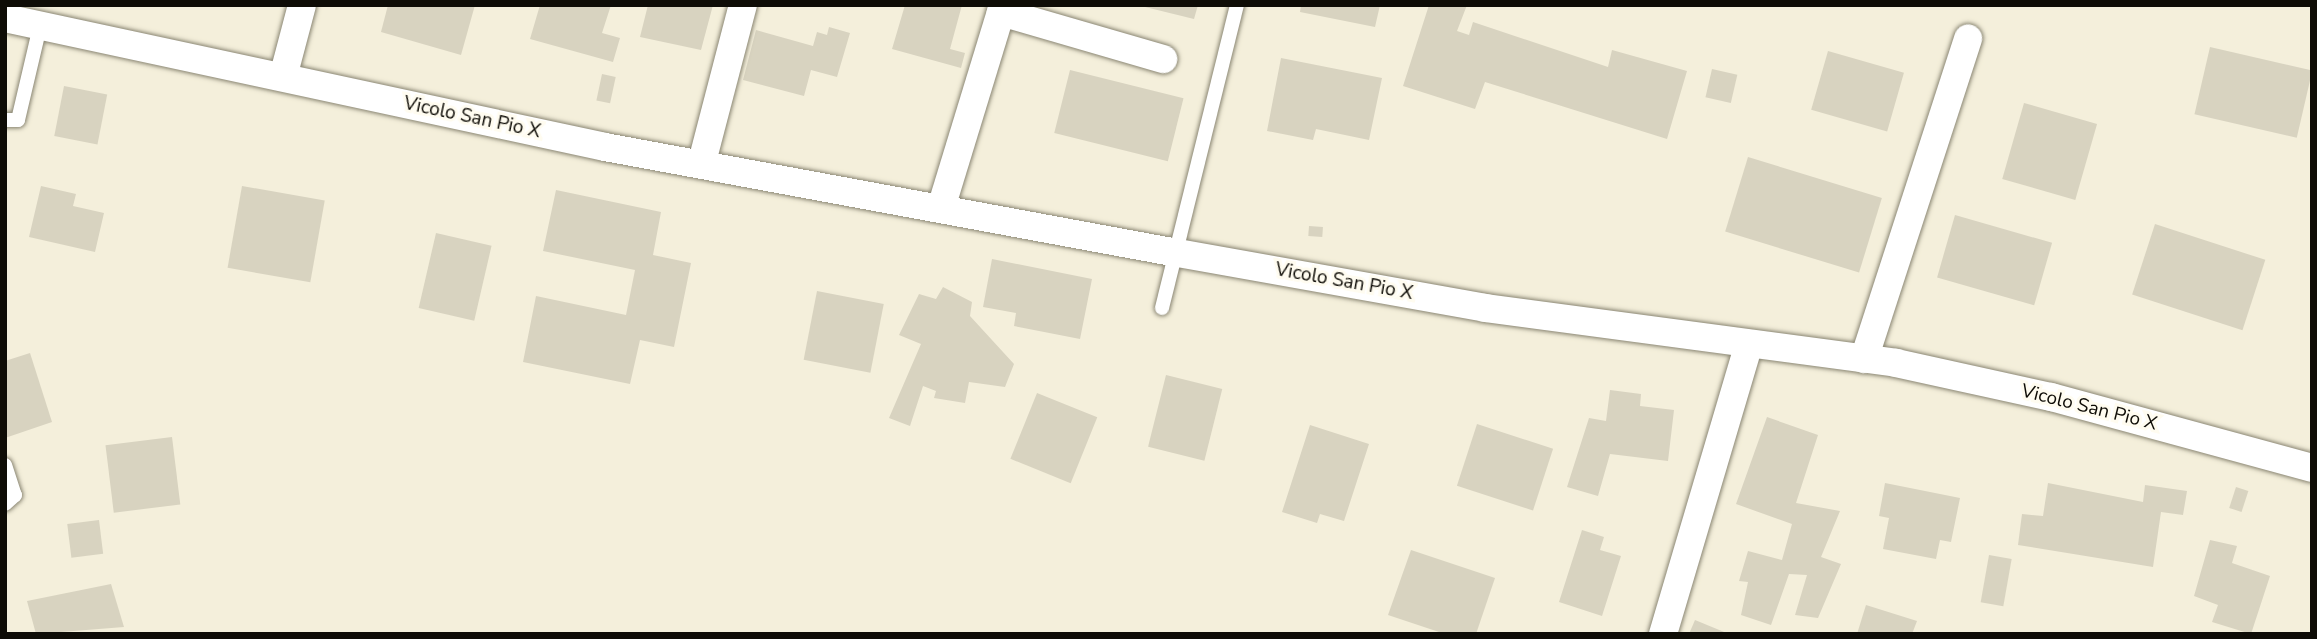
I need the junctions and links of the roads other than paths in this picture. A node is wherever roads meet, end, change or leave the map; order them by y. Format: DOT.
graph roads {
  1 [pos="302,5"];
  2 [pos="743,5"];
  3 [pos="1237,5"];
  4 [pos="1002,9"];
  5 [pos="5,18"];
  6 [pos="40,26"];
  7 [pos="1968,38"];
  8 [pos="1163,59"];
  9 [pos="283,77"];
  10 [pos="5,120"];
  11 [pos="702,162"];
  12 [pos="941,208"];
  13 [pos="1172,252"];
  14 [pos="1162,308"];
  15 [pos="1749,344"];
  16 [pos="1864,359"];
  17 [pos="5,465"];
  18 [pos="2312,468"];
  19 [pos="5,504"];
  20 [pos="1663,634"];
  1 -- 9 [label="street"];
  2 -- 11 [label="street"];
  3 -- 13 [label="lane"];
  4 -- 8 [label="street"];
  4 -- 12 [label="street"];
  5 -- 6 [label="street, Vicolo San Pio X"];
  6 -- 9 [label="street, Vicolo San Pio X"];
  6 -- 10 [label="lane"];
  7 -- 16 [label="street"];
  9 -- 11 [label="street, Vicolo San Pio X"];
  11 -- 12 [label="street, Vicolo San Pio X"];
  12 -- 13 [label="street, Vicolo San Pio X"];
  13 -- 14 [label="lane"];
  13 -- 15 [label="street, Vicolo San Pio X"];
  15 -- 16 [label="street, Vicolo San Pio X"];
  15 -- 20 [label="street"];
  16 -- 18 [label="street, Vicolo San Pio X"];
  17 -- 19 [label="lane"];
}
